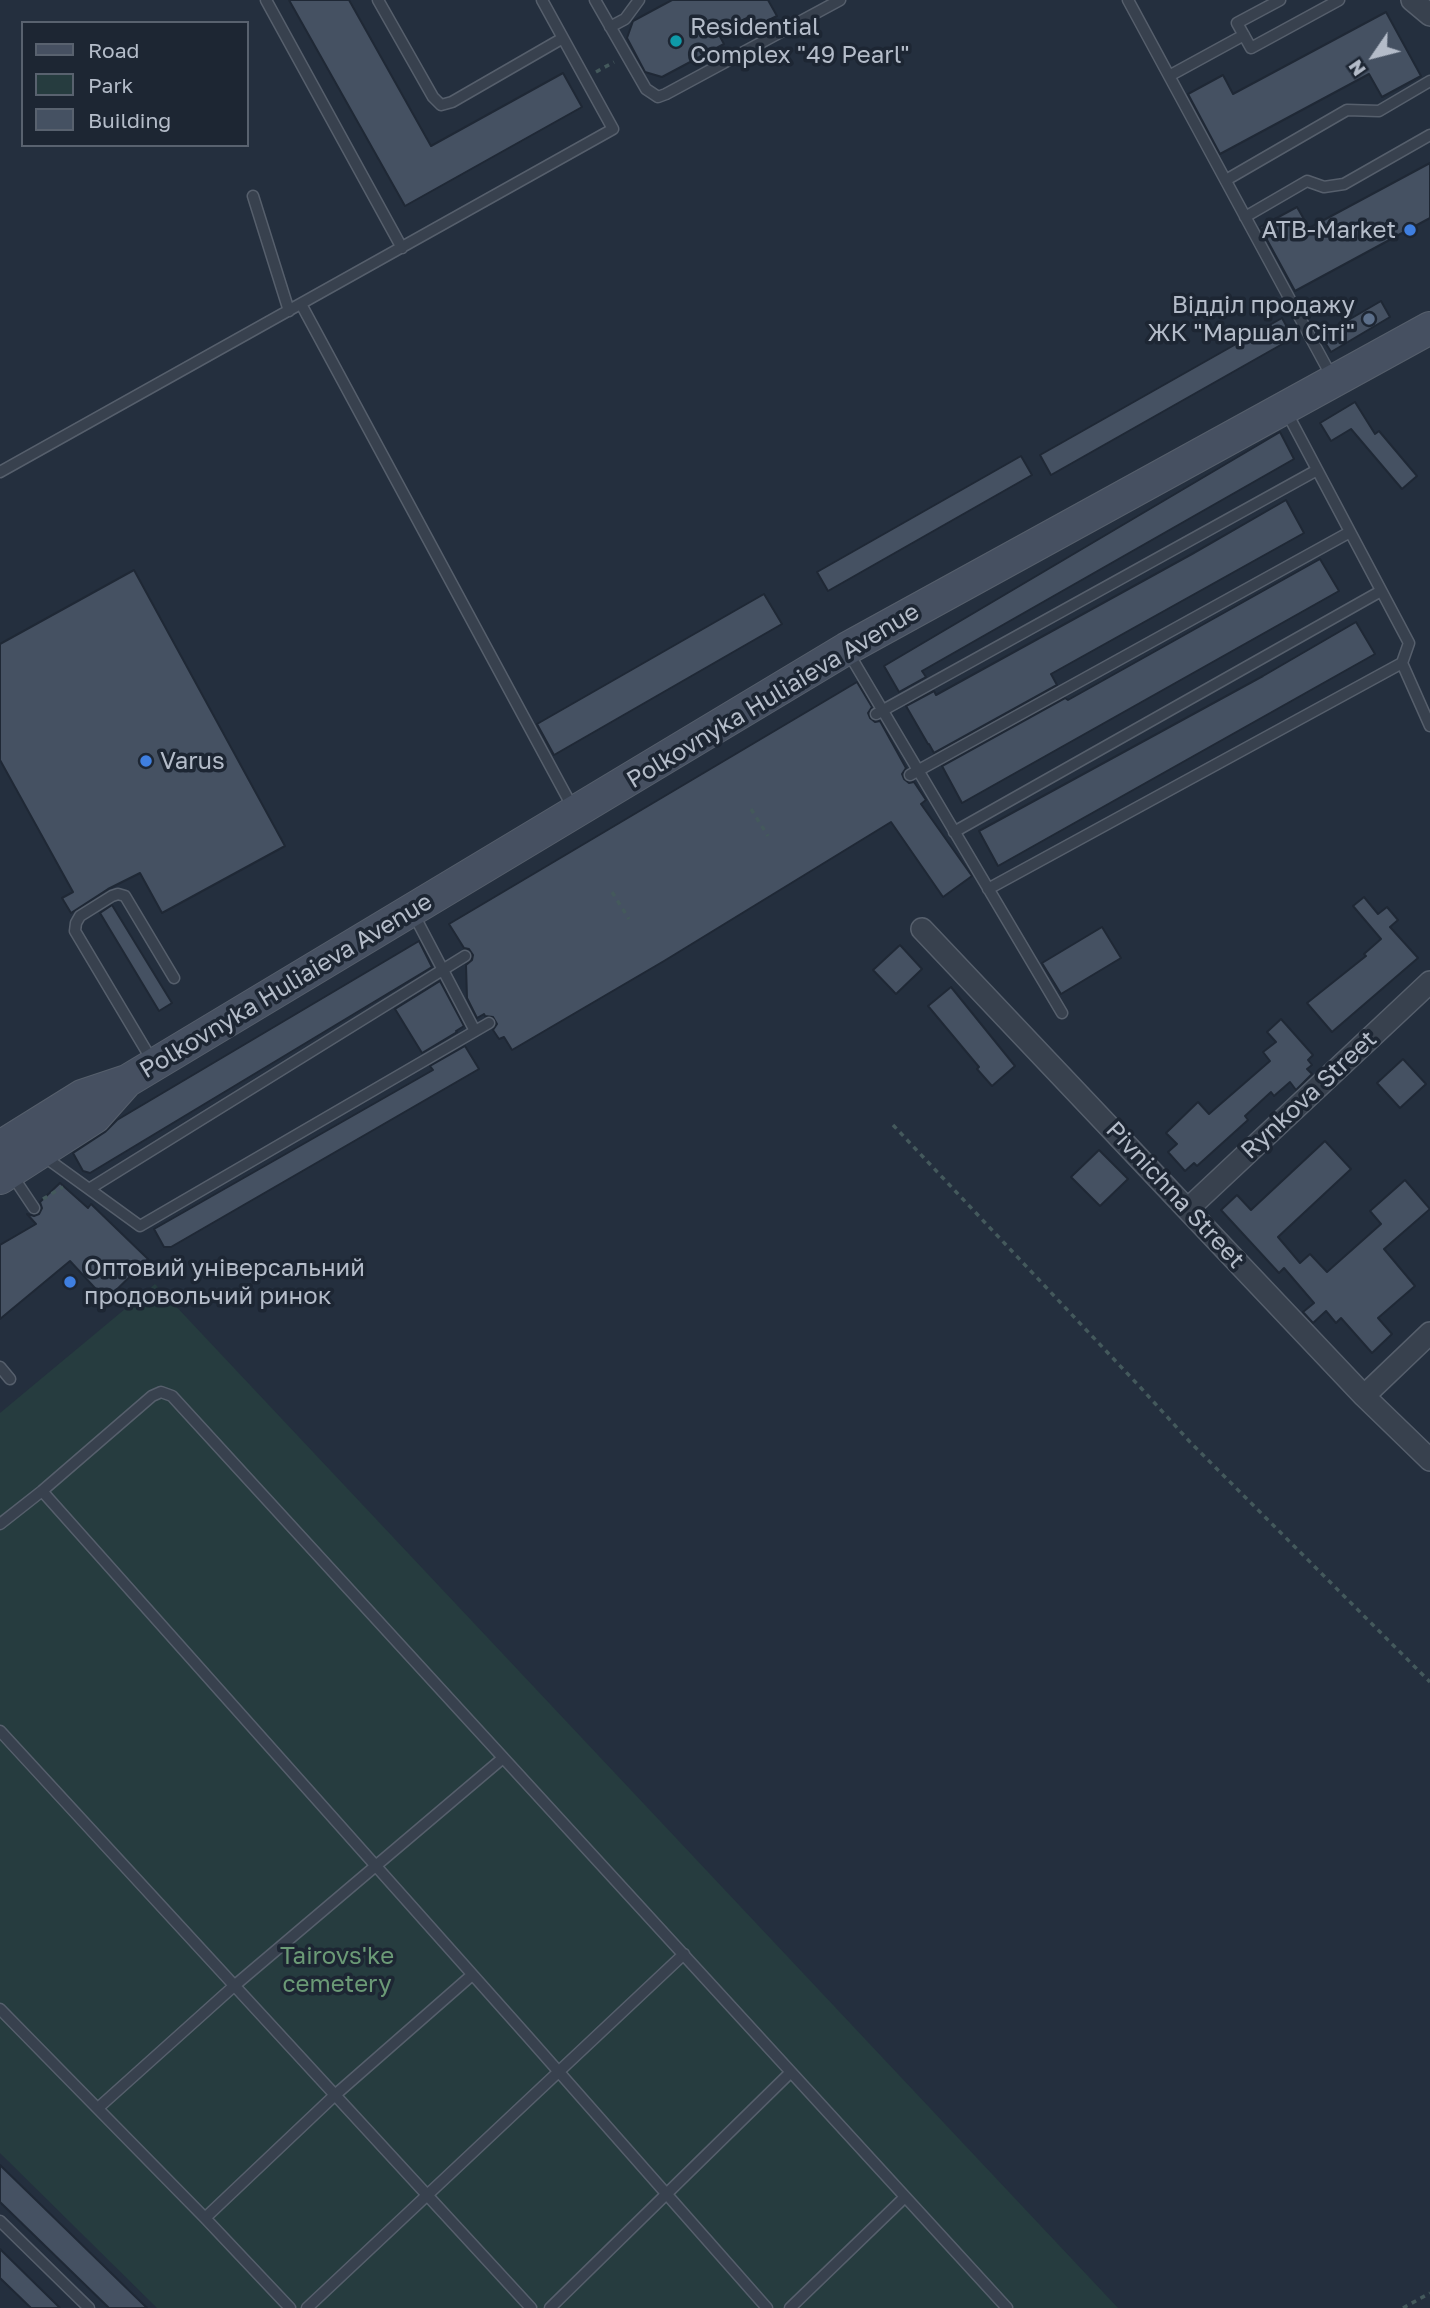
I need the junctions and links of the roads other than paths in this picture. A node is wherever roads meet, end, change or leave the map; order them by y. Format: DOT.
graph roads {
  1 [pos="266,0"];
  2 [pos="378,0"];
  3 [pos="542,0"];
  4 [pos="595,0"];
  5 [pos="639,0"];
  6 [pos="840,0"];
  7 [pos="1144,0"];
  8 [pos="1280,0"];
  9 [pos="1339,0"];
  10 [pos="1412,0"];
  11 [pos="1130,3"];
  12 [pos="1430,15"];
  13 [pos="610,27"];
  14 [pos="1244,35"];
  15 [pos="563,38"];
  16 [pos="1169,76"];
  17 [pos="1430,81"];
  18 [pos="1430,135"];
  19 [pos="1226,180"];
  20 [pos="253,196"];
  21 [pos="1245,217"];
  22 [pos="402,248"];
  23 [pos="301,304"];
  24 [pos="289,311"];
  25 [pos="1430,328"];
  26 [pos="1334,380"];
  27 [pos="1284,408"];
  28 [pos="1317,470"];
  29 [pos="0,472"];
  30 [pos="1350,532"];
  31 [pos="1381,592"];
  32 [pos="846,649"];
  33 [pos="1402,663"];
  34 [pos="879,712"];
  35 [pos="1430,726"];
  36 [pos="914,773"];
  37 [pos="575,813"];
  38 [pos="954,832"];
  39 [pos="988,889"];
  40 [pos="412,911"];
  41 [pos="922,929"];
  42 [pos="465,956"];
  43 [pos="442,970"];
  44 [pos="174,978"];
  45 [pos="1430,982"];
  46 [pos="1062,1013"];
  47 [pos="489,1023"];
  48 [pos="475,1031"];
  49 [pos="155,1065"];
  50 [pos="127,1082"];
  51 [pos="39,1153"];
  52 [pos="3,1165"];
  53 [pos="89,1189"];
  54 [pos="33,1207"];
  55 [pos="1189,1208"];
  56 [pos="1430,1333"];
  57 [pos="0,1367"];
  58 [pos="10,1379"];
  59 [pos="1364,1396"];
  60 [pos="1430,1460"];
  61 [pos="42,1491"];
  62 [pos="0,1524"];
  63 [pos="0,1731"];
  64 [pos="503,1758"];
  65 [pos="374,1867"];
  66 [pos="684,1954"];
  67 [pos="472,1975"];
  68 [pos="234,1986"];
  69 [pos="0,2009"];
  70 [pos="558,2070"];
  71 [pos="791,2072"];
  72 [pos="335,2095"];
  73 [pos="98,2108"];
  74 [pos="665,2193"];
  75 [pos="426,2194"];
  76 [pos="905,2197"];
  77 [pos="205,2218"];
  78 [pos="0,2221"];
  79 [pos="1004,2307"];
  80 [pos="89,2308"];
  81 [pos="290,2308"];
  82 [pos="307,2308"];
  83 [pos="531,2308"];
  84 [pos="550,2308"];
  85 [pos="766,2308"];
  86 [pos="790,2308"];
  1 -- 22 [label="lane"];
  2 -- 15 [label="lane"];
  3 -- 15 [label="lane"];
  4 -- 13 [label="lane"];
  5 -- 13 [label="lane"];
  6 -- 13 [label="lane"];
  7 -- 11 [label="lane"];
  8 -- 14 [label="lane"];
  9 -- 14 [label="lane"];
  10 -- 12 [label="street"];
  11 -- 16 [label="lane"];
  14 -- 16 [label="lane"];
  15 -- 22 [label="lane"];
  16 -- 19 [label="lane"];
  17 -- 19 [label="lane"];
  18 -- 21 [label="lane"];
  19 -- 21 [label="lane"];
  20 -- 24 [label="lane"];
  21 -- 26 [label="lane"];
  22 -- 23 [label="lane"];
  23 -- 24 [label="lane"];
  23 -- 37 [label="lane"];
  24 -- 29 [label="lane"];
  25 -- 26 [label="main road, Polkovnyka Huliaieva Avenue"];
  26 -- 27 [label="main road, Polkovnyka Huliaieva Avenue"];
  27 -- 28 [label="lane"];
  27 -- 32 [label="main road, Polkovnyka Huliaieva Avenue"];
  28 -- 30 [label="lane"];
  28 -- 34 [label="lane"];
  30 -- 31 [label="lane"];
  30 -- 36 [label="lane"];
  31 -- 33 [label="lane"];
  31 -- 38 [label="lane"];
  32 -- 34 [label="lane"];
  32 -- 37 [label="main road, Polkovnyka Huliaieva Avenue"];
  33 -- 35 [label="lane"];
  33 -- 39 [label="lane"];
  34 -- 36 [label="lane"];
  36 -- 38 [label="lane"];
  37 -- 40 [label="main road, Polkovnyka Huliaieva Avenue"];
  38 -- 39 [label="lane"];
  39 -- 46 [label="lane"];
  40 -- 43 [label="lane"];
  40 -- 49 [label="main road, Polkovnyka Huliaieva Avenue"];
  41 -- 55 [label="street, Pivnichna Street"];
  42 -- 43 [label="lane"];
  43 -- 48 [label="lane"];
  43 -- 53 [label="lane"];
  44 -- 49 [label="lane"];
  45 -- 55 [label="street, Rynkova Street"];
  47 -- 48 [label="lane"];
  48 -- 53 [label="lane"];
  49 -- 50 [label="main road, Polkovnyka Huliaieva Avenue"];
  50 -- 51 [label="main road, Polkovnyka Huliaieva Avenue"];
  50 -- 52 [label="main road, Polkovnyka Huliaieva Avenue"];
  51 -- 52 [label="main road, Polkovnyka Huliaieva Avenue"];
  51 -- 53 [label="lane"];
  52 -- 54 [label="lane"];
  55 -- 59 [label="street, Pivnichna Street"];
  56 -- 59 [label="street"];
  57 -- 58 [label="lane"];
  59 -- 60 [label="street, Pivnichna Street"];
  61 -- 62 [label="lane"];
  61 -- 64 [label="lane"];
  61 -- 65 [label="lane"];
  63 -- 68 [label="lane"];
  64 -- 65 [label="lane"];
  64 -- 66 [label="lane"];
  65 -- 67 [label="lane"];
  65 -- 68 [label="lane"];
  66 -- 70 [label="lane"];
  66 -- 71 [label="lane"];
  67 -- 70 [label="lane"];
  67 -- 72 [label="lane"];
  68 -- 72 [label="lane"];
  68 -- 73 [label="lane"];
  69 -- 73 [label="lane"];
  70 -- 74 [label="lane"];
  70 -- 75 [label="lane"];
  71 -- 74 [label="lane"];
  71 -- 76 [label="lane"];
  72 -- 75 [label="lane"];
  72 -- 77 [label="lane"];
  73 -- 77 [label="lane"];
  74 -- 84 [label="lane"];
  74 -- 85 [label="lane"];
  75 -- 82 [label="lane"];
  75 -- 83 [label="lane"];
  76 -- 79 [label="lane"];
  76 -- 86 [label="lane"];
  77 -- 81 [label="lane"];
  78 -- 80 [label="lane"];
}
